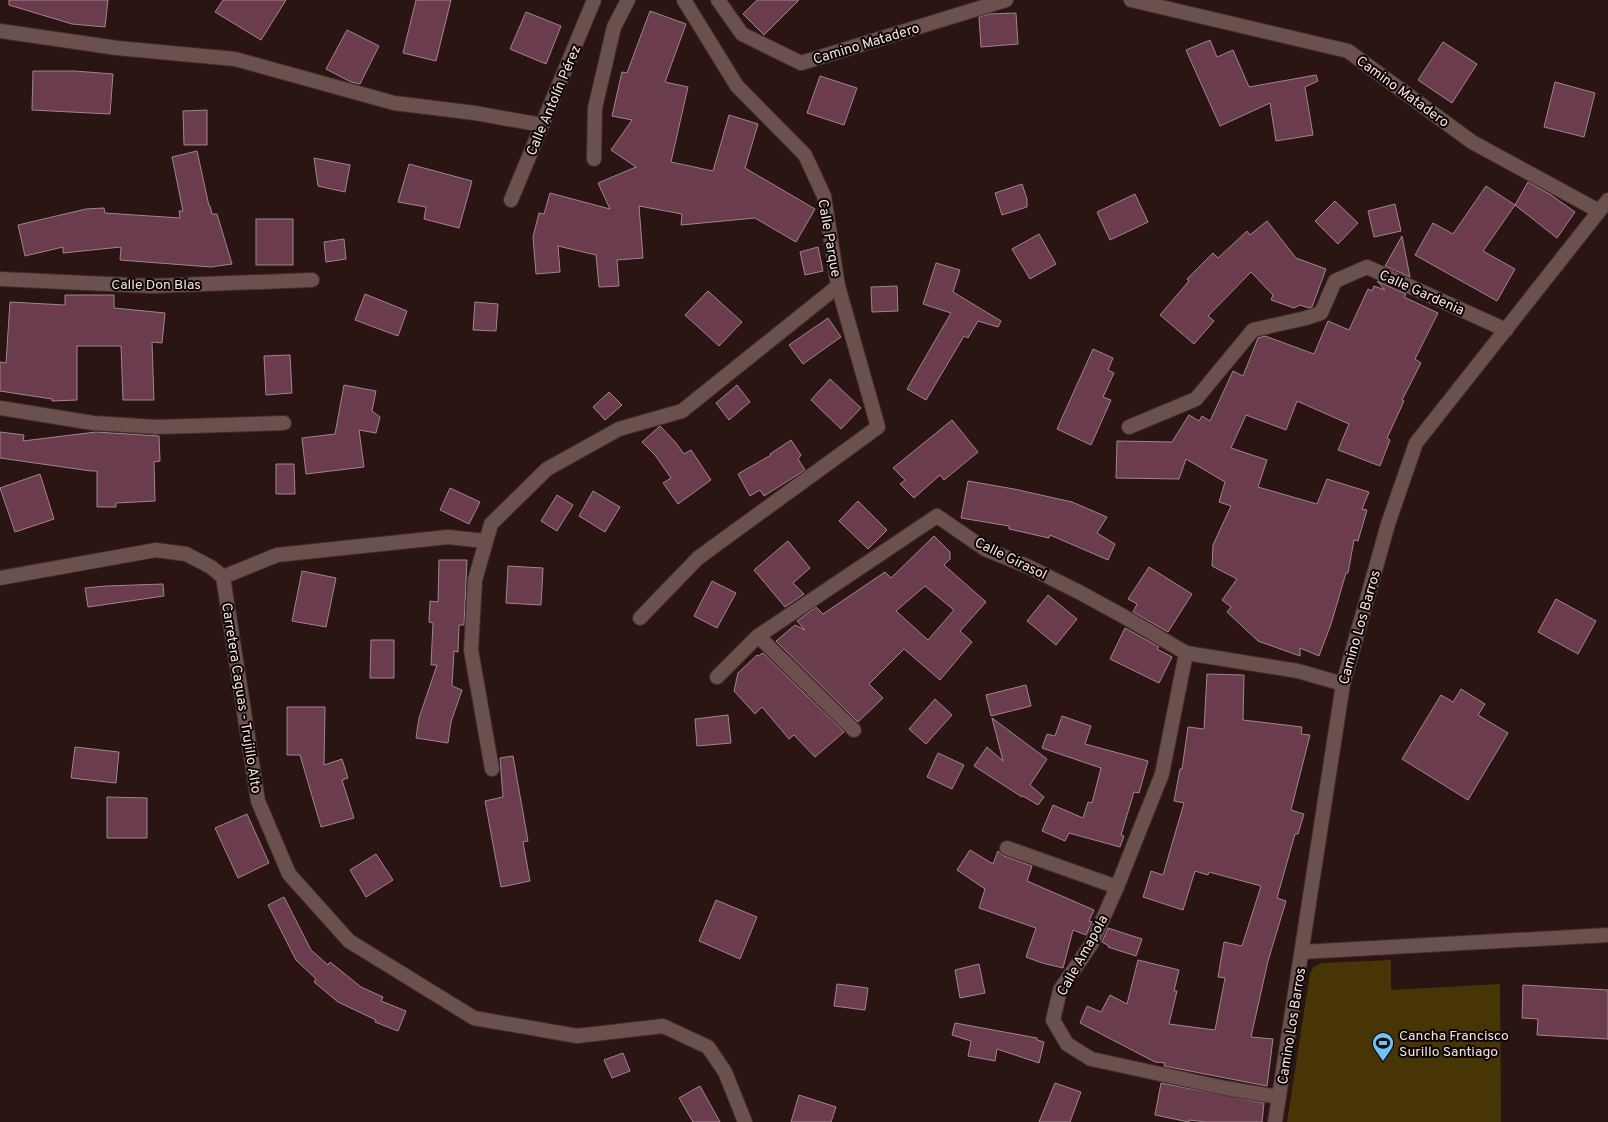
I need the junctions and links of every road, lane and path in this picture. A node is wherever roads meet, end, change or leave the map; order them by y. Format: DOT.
graph roads {
  1 [pos="594,0"];
  2 [pos="628,0"];
  3 [pos="684,0"];
  4 [pos="718,0"];
  5 [pos="1006,0"];
  6 [pos="1132,0"];
  7 [pos="0,31"];
  8 [pos="542,125"];
  9 [pos="594,159"];
  10 [pos="511,200"];
  11 [pos="1604,205"];
  12 [pos="0,279"];
  13 [pos="312,280"];
  14 [pos="838,286"];
  15 [pos="1506,330"];
  16 [pos="0,408"];
  17 [pos="284,423"];
  18 [pos="1129,427"];
  19 [pos="485,541"];
  20 [pos="222,576"];
  21 [pos="0,578"];
  22 [pos="640,618"];
  23 [pos="758,636"];
  24 [pos="1186,653"];
  25 [pos="717,677"];
  26 [pos="1343,684"];
  27 [pos="854,730"];
  28 [pos="492,769"];
  29 [pos="1007,848"];
  30 [pos="1117,887"];
  31 [pos="1608,934"];
  32 [pos="1302,952"];
  33 [pos="1279,1096"];
  34 [pos="745,1122"];
  35 [pos="1275,1122"];
  1 -- 8 [label="street, Calle Antolín Pérez"];
  2 -- 9 [label="street"];
  3 -- 14 [label="street, Calle Parque"];
  4 -- 5 [label="street, Camino Matadero"];
  6 -- 11 [label="street, Camino Matadero"];
  7 -- 8 [label="street"];
  8 -- 10 [label="street, Calle Antolín Pérez"];
  11 -- 15 [label="street, Camino Los Barros"];
  12 -- 13 [label="street, Calle Don Blas"];
  14 -- 19 [label="street"];
  14 -- 22 [label="street, Calle Parque"];
  15 -- 18 [label="street, Calle Gardenia"];
  15 -- 26 [label="street, Camino Los Barros"];
  16 -- 17 [label="street"];
  19 -- 20 [label="street"];
  19 -- 28 [label="street"];
  20 -- 21 [label="street"];
  20 -- 34 [label="street, Carretera Caguas - Trujillo Alto"];
  23 -- 24 [label="street, Calle Girasol"];
  23 -- 25 [label="street, Calle Girasol"];
  23 -- 27 [label="street"];
  24 -- 26 [label="street, Calle Girasol"];
  24 -- 30 [label="street, Calle Amapola"];
  26 -- 32 [label="street, Camino Los Barros"];
  29 -- 30 [label="street"];
  30 -- 33 [label="street, Calle Amapola"];
  31 -- 32 [label="street"];
  32 -- 33 [label="street, Camino Los Barros"];
  33 -- 35 [label="street, Camino Los Barros"];
}
